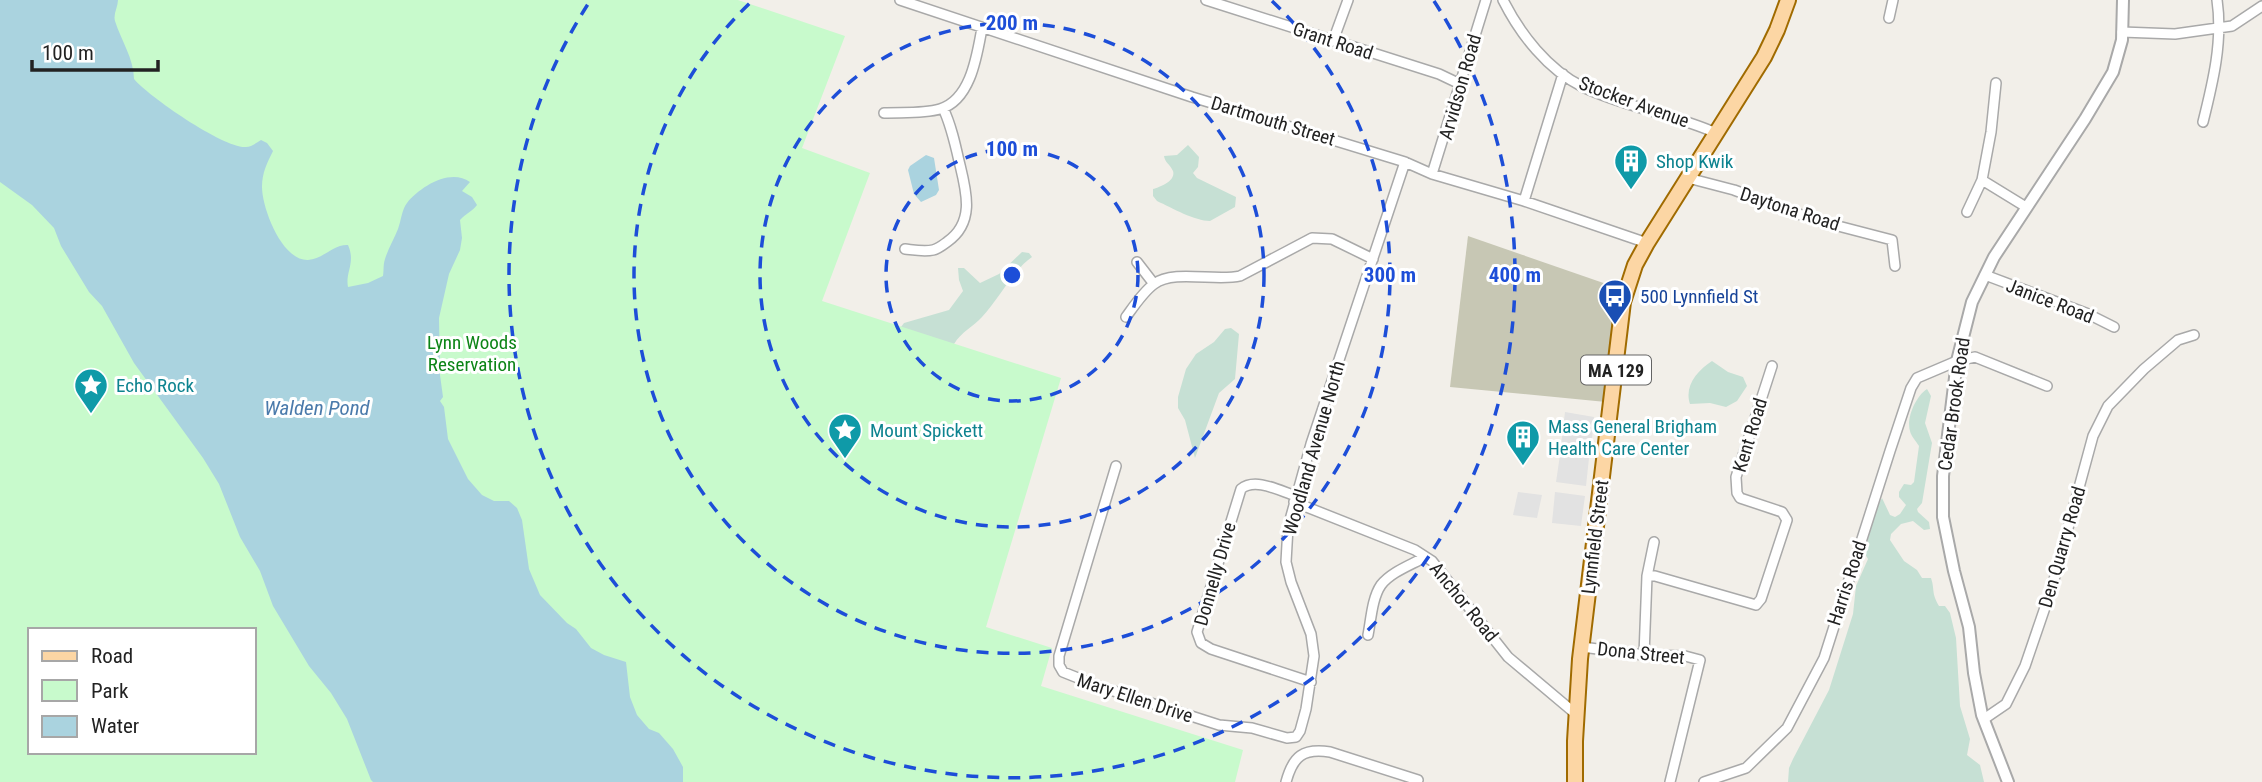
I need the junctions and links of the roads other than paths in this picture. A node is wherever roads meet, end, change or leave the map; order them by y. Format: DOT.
graph roads {
  1 [pos="900,0"];
  2 [pos="1206,0"];
  3 [pos="1348,0"];
  4 [pos="1486,0"];
  5 [pos="1503,0"];
  6 [pos="1788,0"];
  7 [pos="1892,0"];
  8 [pos="2123,0"];
  9 [pos="2217,0"];
  10 [pos="2262,6"];
  11 [pos="1889,18"];
  12 [pos="982,28"];
  13 [pos="2219,28"];
  14 [pos="2122,32"];
  15 [pos="1333,41"];
  16 [pos="1563,74"];
  17 [pos="1996,83"];
  18 [pos="1460,84"];
  19 [pos="943,108"];
  20 [pos="884,114"];
  21 [pos="2203,122"];
  22 [pos="1716,133"];
  23 [pos="1405,162"];
  24 [pos="1432,174"];
  25 [pos="1688,178"];
  26 [pos="1982,180"];
  27 [pos="1524,201"];
  28 [pos="2026,206"];
  29 [pos="1967,212"];
  30 [pos="1647,243"];
  31 [pos="905,249"];
  32 [pos="1373,259"];
  33 [pos="1137,262"];
  34 [pos="1895,266"];
  35 [pos="1985,275"];
  36 [pos="1154,284"];
  37 [pos="1126,317"];
  38 [pos="2114,327"];
  39 [pos="2194,335"];
  40 [pos="1957,361"];
  41 [pos="1772,366"];
  42 [pos="2048,386"];
  43 [pos="1116,466"];
  44 [pos="1295,499"];
  45 [pos="1654,542"];
  46 [pos="1425,557"];
  47 [pos="1647,576"];
  48 [pos="1368,635"];
  49 [pos="1582,647"];
  50 [pos="1644,654"];
  51 [pos="1311,682"];
  52 [pos="1577,715"];
  53 [pos="1984,719"];
  54 [pos="1296,737"];
  55 [pos="1418,780"];
  56 [pos="1286,782"];
  57 [pos="1575,782"];
  58 [pos="1670,782"];
  59 [pos="1704,782"];
  60 [pos="2008,782"];
  1 -- 12 [label="street, Dartmouth Street"];
  2 -- 15 [label="street, Grant Road"];
  3 -- 15 [label="street"];
  4 -- 18 [label="street, Arvidson Road"];
  5 -- 16 [label="street, Stocker Avenue"];
  6 -- 22 [label="main road, Lynnfield Street / MA 129"];
  7 -- 11 [label="street"];
  8 -- 14 [label="street, Cedar Brook Road"];
  9 -- 13 [label="street"];
  10 -- 13 [label="street"];
  12 -- 19 [label="street"];
  12 -- 23 [label="street, Dartmouth Street"];
  13 -- 14 [label="street"];
  13 -- 21 [label="street"];
  14 -- 28 [label="street, Cedar Brook Road"];
  15 -- 18 [label="street, Grant Road"];
  16 -- 22 [label="street, Stocker Avenue"];
  16 -- 27 [label="street"];
  17 -- 26 [label="street"];
  18 -- 24 [label="street, Arvidson Road"];
  19 -- 20 [label="street"];
  19 -- 31 [label="street"];
  22 -- 25 [label="main road, Lynnfield Street / MA 129"];
  23 -- 24 [label="street, Dartmouth Street"];
  23 -- 32 [label="street, Woodland Avenue North"];
  24 -- 27 [label="street, Dartmouth Street"];
  25 -- 30 [label="main road, Lynnfield Street / MA 129"];
  25 -- 34 [label="street, Daytona Road"];
  26 -- 28 [label="street"];
  26 -- 29 [label="street"];
  27 -- 30 [label="street, Dartmouth Street"];
  28 -- 35 [label="street, Cedar Brook Road"];
  30 -- 49 [label="main road, Lynnfield Street / MA 129"];
  32 -- 36 [label="street"];
  32 -- 44 [label="street, Woodland Avenue North"];
  33 -- 36 [label="street"];
  35 -- 38 [label="street, Janice Road"];
  35 -- 40 [label="street, Cedar Brook Road"];
  36 -- 37 [label="street"];
  39 -- 53 [label="street, Den Quarry Road"];
  40 -- 42 [label="street"];
  40 -- 53 [label="street, Cedar Brook Road"];
  40 -- 59 [label="street, Harris Road"];
  41 -- 47 [label="street, Kent Road"];
  43 -- 54 [label="street, Mary Ellen Drive"];
  44 -- 46 [label="street, Anchor Road"];
  44 -- 51 [label="street, Woodland Avenue North"];
  44 -- 51 [label="street, Donnelly Drive"];
  45 -- 47 [label="street"];
  46 -- 48 [label="street"];
  46 -- 52 [label="street, Anchor Road"];
  47 -- 50 [label="street"];
  49 -- 50 [label="street, Dona Street"];
  49 -- 52 [label="main road, Lynnfield Street / MA 129"];
  50 -- 58 [label="street, Dona Street"];
  51 -- 54 [label="street, Woodland Avenue North"];
  52 -- 57 [label="main road, Lynnfield Street / MA 129"];
  53 -- 60 [label="street"];
  55 -- 56 [label="street"];
}
